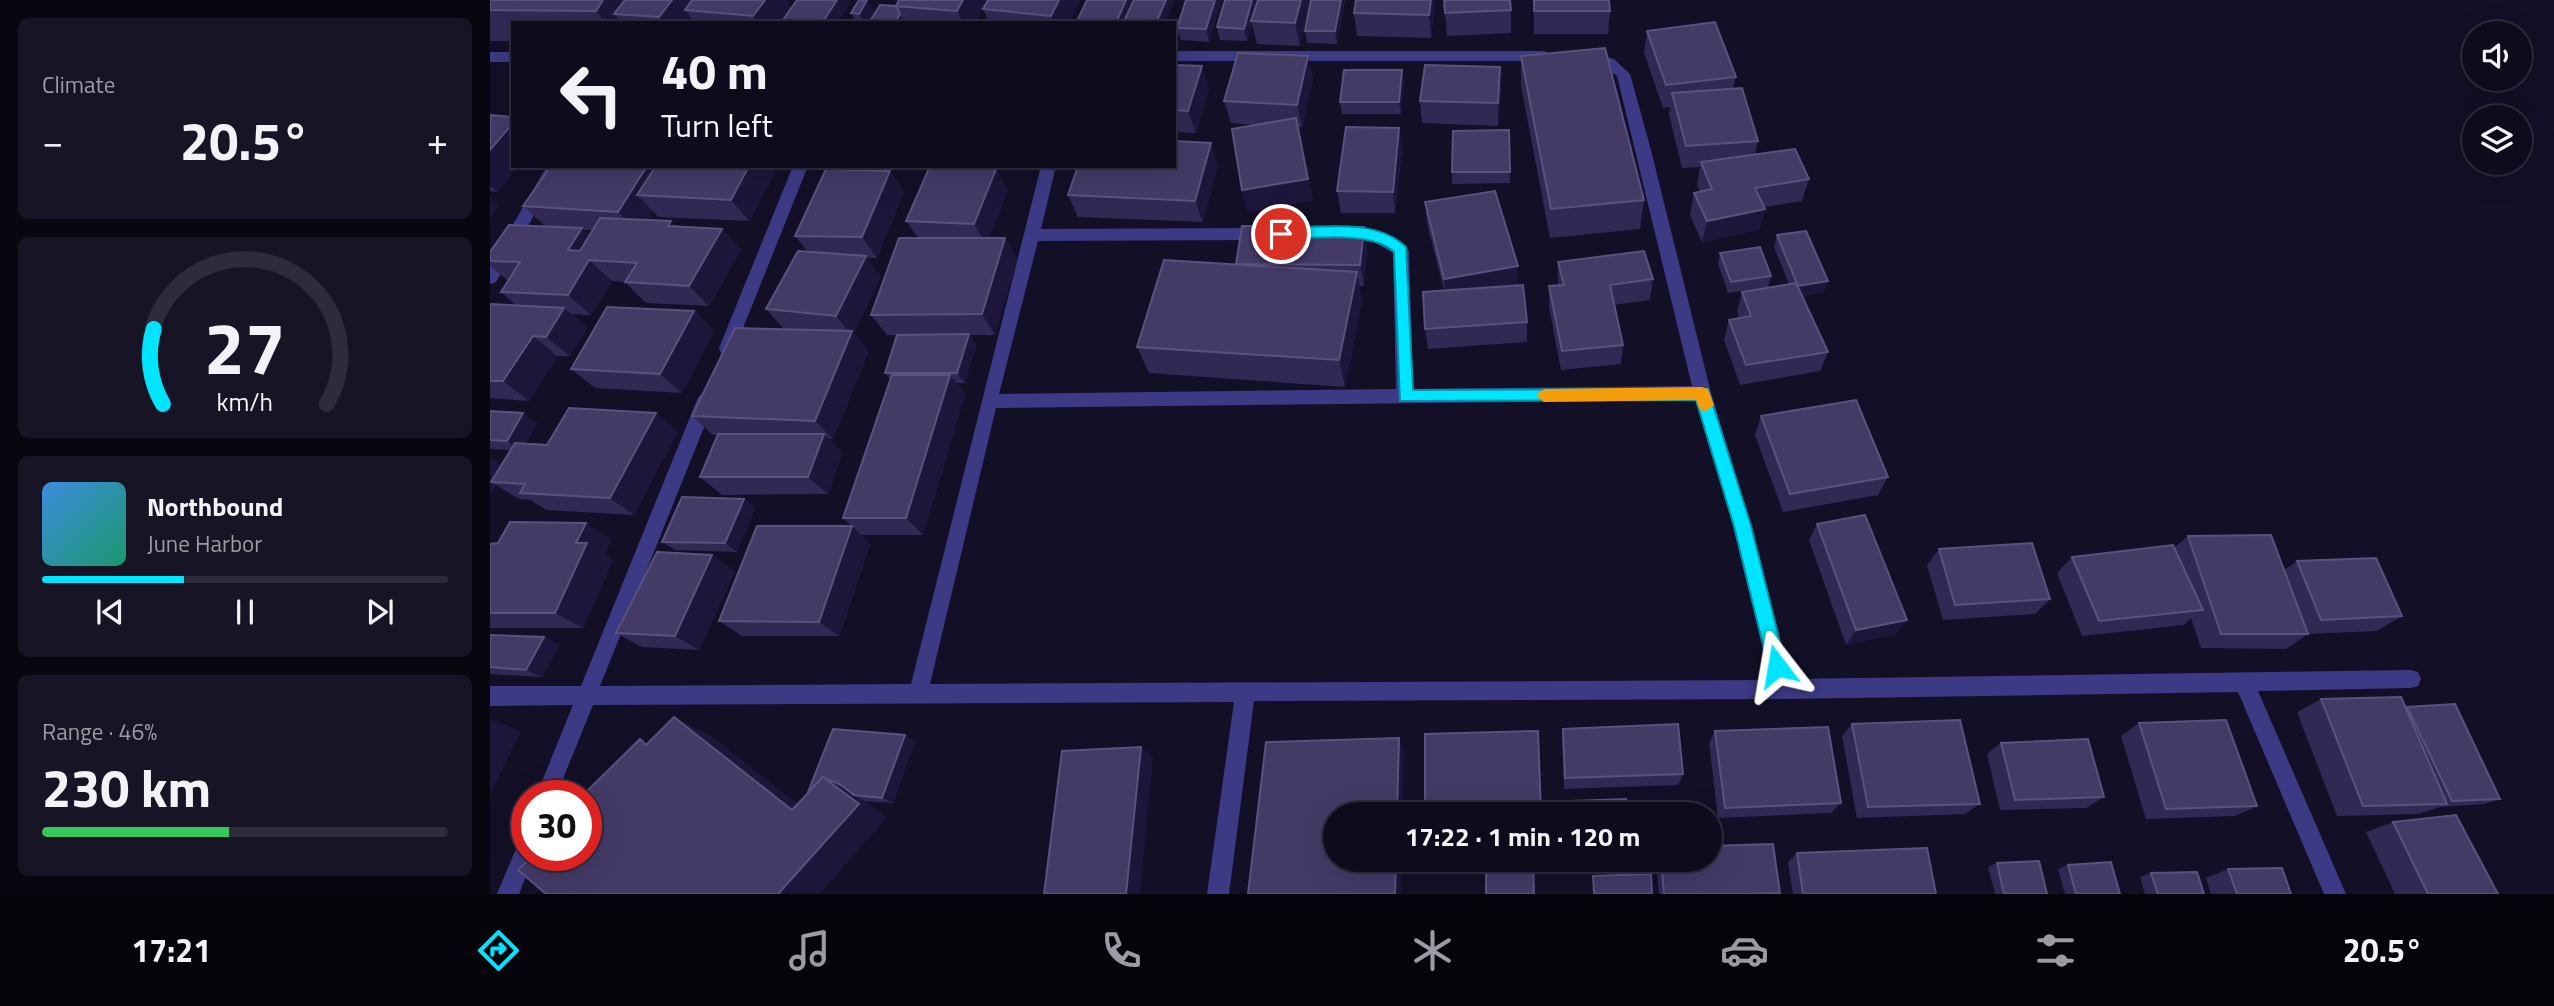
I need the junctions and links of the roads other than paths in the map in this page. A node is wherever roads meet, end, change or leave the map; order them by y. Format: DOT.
graph roads {
  1 [pos="1176,56"];
  2 [pos="490,57"];
  3 [pos="511,57"];
  4 [pos="554,168"];
  5 [pos="800,168"];
  6 [pos="1048,168"];
  7 [pos="1322,233"];
  8 [pos="1281,234"];
  9 [pos="1031,235"];
  10 [pos="490,278"];
  11 [pos="723,359"];
  12 [pos="712,385"];
  13 [pos="1702,393"];
  14 [pos="1405,396"];
  15 [pos="989,401"];
  16 [pos="2411,680"];
  17 [pos="2244,682"];
  18 [pos="1783,689"];
  19 [pos="1245,693"];
  20 [pos="587,694"];
  21 [pos="918,695"];
  22 [pos="490,696"];
  23 [pos="553,780"];
  24 [pos="517,871"];
  25 [pos="508,894"];
  26 [pos="1218,894"];
  27 [pos="2336,894"];
  1 -- 13 [label="street"];
  2 -- 3 [label="street"];
  4 -- 10 [label="street"];
  5 -- 11 [label="street"];
  6 -- 9 [label="street"];
  7 -- 14 [label="street"];
  8 -- 9 [label="street"];
  9 -- 15 [label="street"];
  12 -- 20 [label="street"];
  13 -- 14 [label="street"];
  13 -- 18 [label="street"];
  14 -- 15 [label="street"];
  15 -- 21 [label="street"];
  16 -- 17 [label="street"];
  17 -- 18 [label="street"];
  17 -- 27 [label="street"];
  18 -- 19 [label="street"];
  19 -- 21 [label="street"];
  19 -- 26 [label="street"];
  20 -- 21 [label="street"];
  20 -- 22 [label="street"];
  20 -- 23 [label="street"];
  24 -- 25 [label="street"];
}
